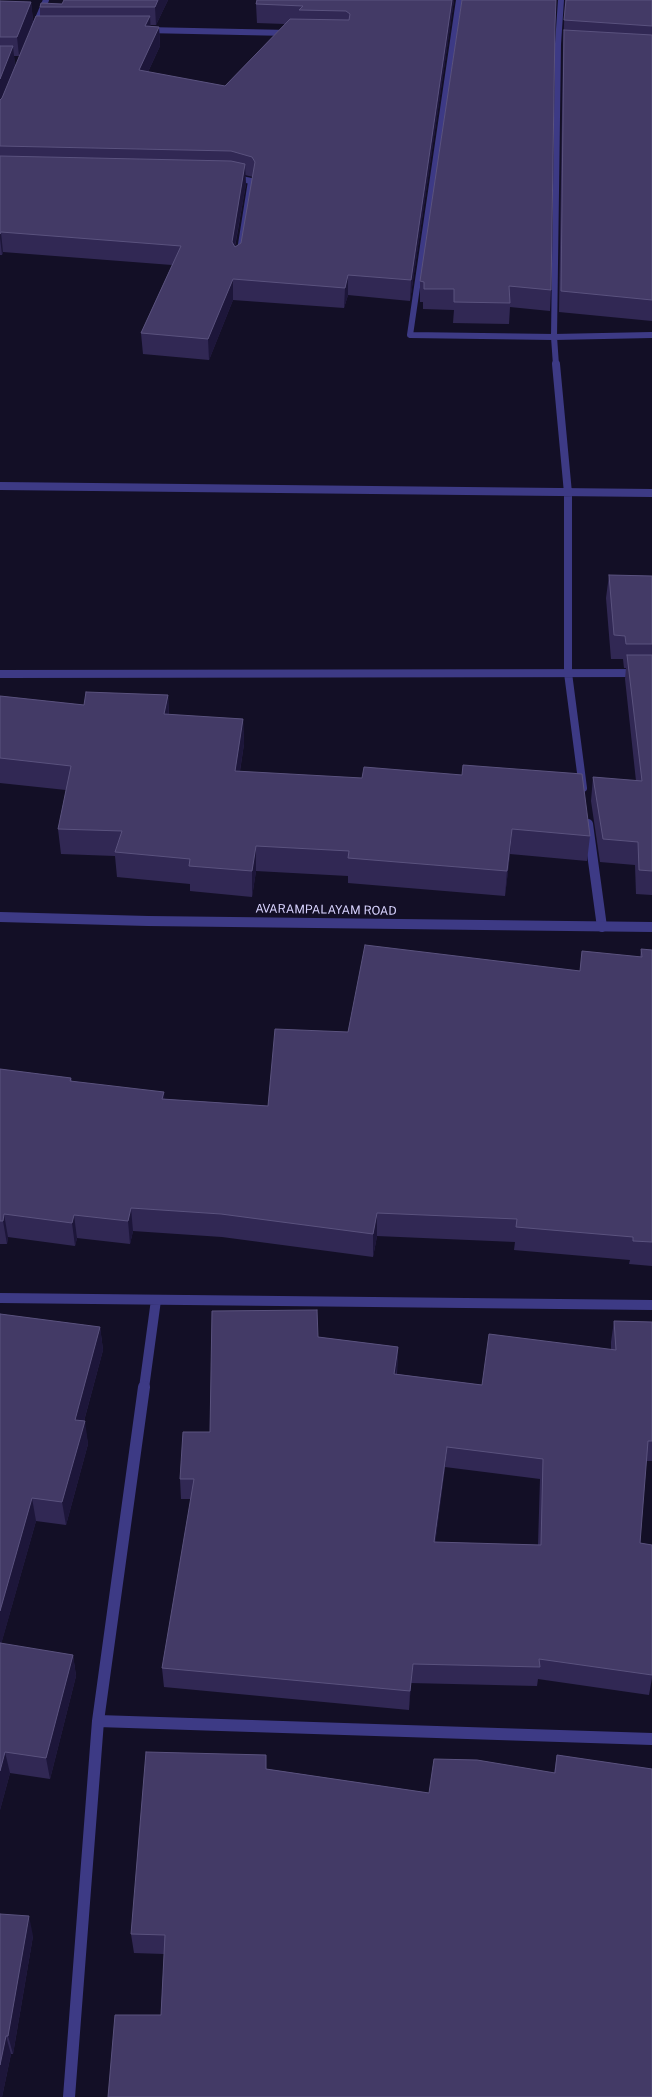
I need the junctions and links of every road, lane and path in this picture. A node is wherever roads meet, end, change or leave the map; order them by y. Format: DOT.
graph roads {
  1 [pos="46,0"];
  2 [pos="459,0"];
  3 [pos="561,0"];
  4 [pos="41,30"];
  5 [pos="136,30"];
  6 [pos="299,33"];
  7 [pos="558,44"];
  8 [pos="566,45"];
  9 [pos="224,176"];
  10 [pos="237,263"];
  11 [pos="652,335"];
  12 [pos="554,337"];
  13 [pos="0,486"];
  14 [pos="568,493"];
  15 [pos="652,493"];
  16 [pos="568,673"];
  17 [pos="652,673"];
  18 [pos="0,674"];
  19 [pos="585,800"];
  20 [pos="587,816"];
  21 [pos="0,917"];
  22 [pos="602,927"];
  23 [pos="652,927"];
  24 [pos="0,1298"];
  25 [pos="156,1300"];
  26 [pos="652,1305"];
  27 [pos="98,1721"];
  28 [pos="652,1739"];
  29 [pos="69,2097"];
  1 -- 4 [label="street"];
  2 -- 12 [label="street"];
  3 -- 7 [label="street"];
  5 -- 6 [label="street"];
  7 -- 8 [label="street"];
  7 -- 12 [label="street"];
  9 -- 10 [label="street"];
  11 -- 12 [label="street"];
  12 -- 14 [label="street"];
  13 -- 14 [label="street"];
  14 -- 15 [label="street"];
  14 -- 16 [label="street"];
  16 -- 17 [label="street"];
  16 -- 18 [label="street"];
  16 -- 19 [label="street"];
  20 -- 22 [label="street"];
  21 -- 22 [label="street, AVARAMPALAYAM ROAD"];
  22 -- 23 [label="street, AVARAMPALAYAM ROAD"];
  24 -- 25 [label="street"];
  25 -- 26 [label="street"];
  25 -- 27 [label="street"];
  27 -- 28 [label="street"];
  27 -- 29 [label="street"];
}
